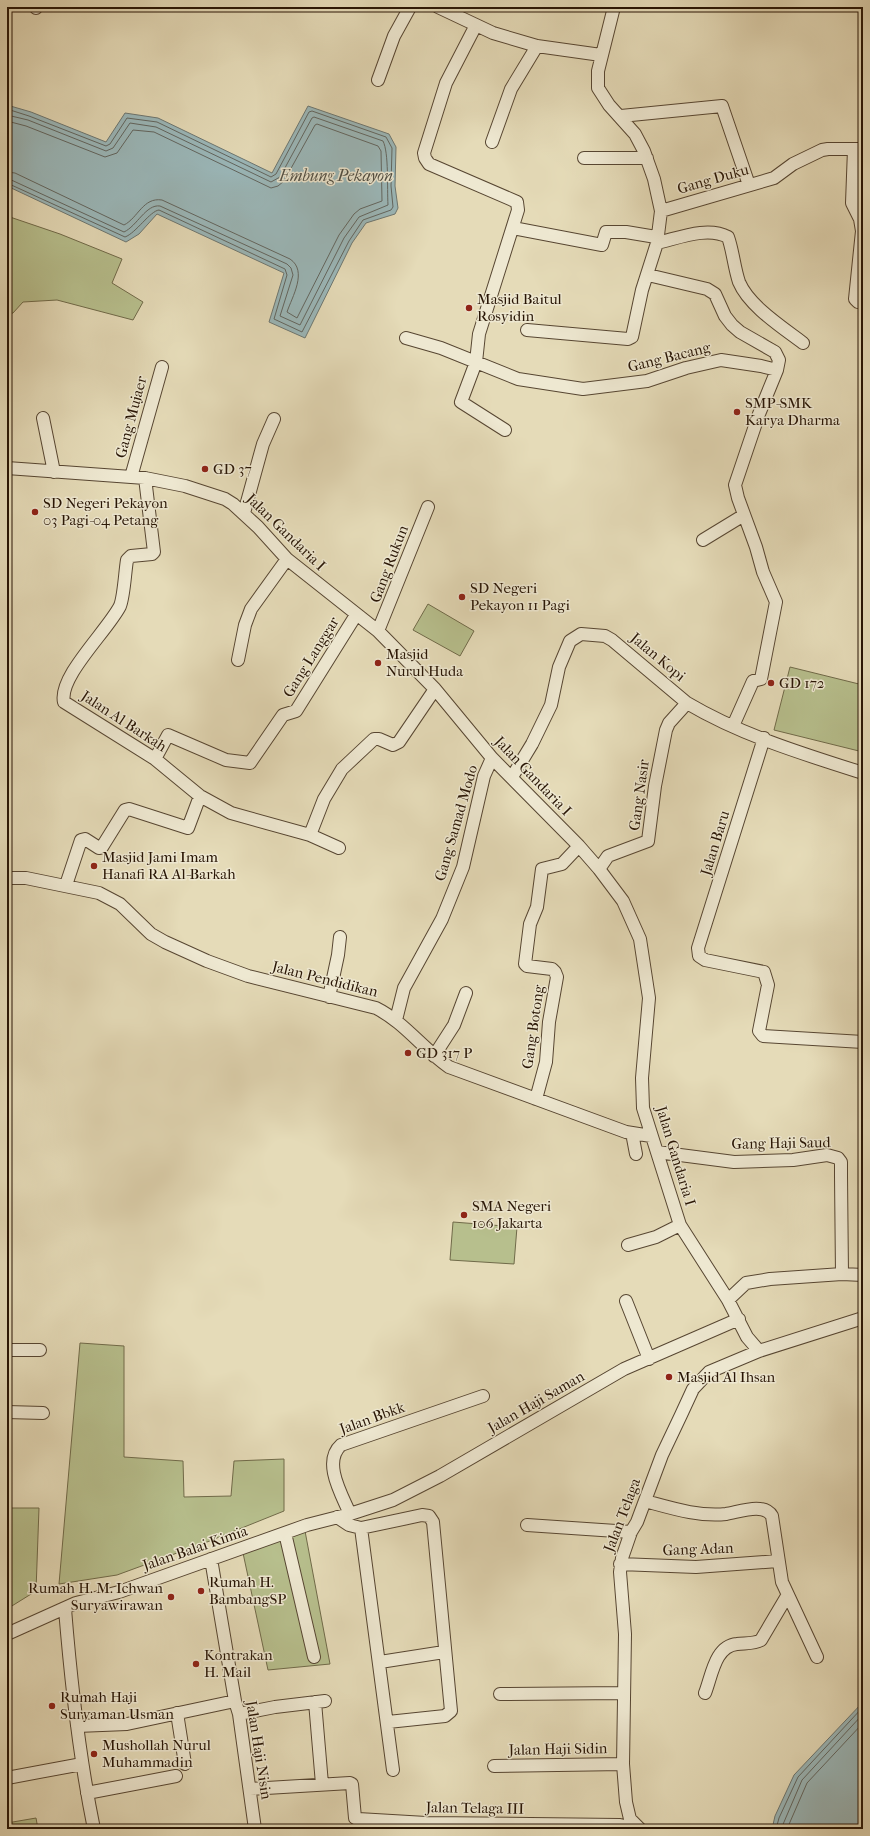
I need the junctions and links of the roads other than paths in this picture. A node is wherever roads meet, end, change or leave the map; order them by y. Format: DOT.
graph roads {
  1 [pos="410,7"];
  2 [pos="438,7"];
  3 [pos="614,7"];
  4 [pos="476,25"];
  5 [pos="537,46"];
  6 [pos="601,55"];
  7 [pos="378,80"];
  8 [pos="621,116"];
  9 [pos="492,142"];
  10 [pos="858,149"];
  11 [pos="584,158"];
  12 [pos="647,158"];
  13 [pos="749,185"];
  14 [pos="661,211"];
  15 [pos="513,228"];
  16 [pos="657,240"];
  17 [pos="648,275"];
  18 [pos="863,303"];
  19 [pos="527,330"];
  20 [pos="406,338"];
  21 [pos="803,343"];
  22 [pos="476,362"];
  23 [pos="162,367"];
  24 [pos="777,370"];
  25 [pos="43,418"];
  26 [pos="274,420"];
  27 [pos="505,430"];
  28 [pos="7,468"];
  29 [pos="54,472"];
  30 [pos="132,476"];
  31 [pos="145,478"];
  32 [pos="428,507"];
  33 [pos="244,513"];
  34 [pos="744,515"];
  35 [pos="703,540"];
  36 [pos="287,559"];
  37 [pos="356,615"];
  38 [pos="378,631"];
  39 [pos="238,660"];
  40 [pos="435,689"];
  41 [pos="687,702"];
  42 [pos="733,726"];
  43 [pos="764,738"];
  44 [pos="492,758"];
  45 [pos="155,759"];
  46 [pos="863,773"];
  47 [pos="512,777"];
  48 [pos="200,796"];
  49 [pos="310,835"];
  50 [pos="579,846"];
  51 [pos="338,848"];
  52 [pos="598,869"];
  53 [pos="7,878"];
  54 [pos="66,885"];
  55 [pos="340,937"];
  56 [pos="466,993"];
  57 [pos="329,997"];
  58 [pos="396,1020"];
  59 [pos="863,1042"];
  60 [pos="434,1056"];
  61 [pos="536,1099"];
  62 [pos="632,1133"];
  63 [pos="652,1136"];
  64 [pos="657,1152"];
  65 [pos="636,1154"];
  66 [pos="680,1225"];
  67 [pos="628,1245"];
  68 [pos="842,1274"];
  69 [pos="863,1275"];
  70 [pos="728,1300"];
  71 [pos="626,1301"];
  72 [pos="863,1318"];
  73 [pos="739,1319"];
  74 [pos="7,1350"];
  75 [pos="40,1350"];
  76 [pos="759,1351"];
  77 [pos="649,1359"];
  78 [pos="484,1396"];
  79 [pos="7,1412"];
  80 [pos="44,1412"];
  81 [pos="645,1501"];
  82 [pos="350,1514"];
  83 [pos="337,1517"];
  84 [pos="527,1526"];
  85 [pos="361,1528"];
  86 [pos="631,1532"];
  87 [pos="285,1533"];
  88 [pos="211,1559"];
  89 [pos="778,1561"];
  90 [pos="620,1564"];
  91 [pos="787,1596"];
  92 [pos="65,1609"];
  93 [pos="7,1634"];
  94 [pos="444,1652"];
  95 [pos="314,1657"];
  96 [pos="817,1657"];
  97 [pos="380,1662"];
  98 [pos="624,1693"];
  99 [pos="705,1693"];
  100 [pos="500,1694"];
  101 [pos="235,1701"];
  102 [pos="176,1713"];
  103 [pos="239,1714"];
  104 [pos="388,1722"];
  105 [pos="77,1726"];
  106 [pos="82,1764"];
  107 [pos="185,1764"];
  108 [pos="623,1764"];
  109 [pos="494,1766"];
  110 [pos="393,1770"];
  111 [pos="176,1776"];
  112 [pos="7,1778"];
  113 [pos="322,1784"];
  114 [pos="250,1789"];
  115 [pos="87,1793"];
  116 [pos="510,1827"];
  117 [pos="633,1827"];
  118 [pos="94,1829"];
  119 [pos="255,1829"];
  1 -- 7 [label="street"];
  2 -- 4 [label="street"];
  3 -- 6 [label="street"];
  4 -- 5 [label="street"];
  4 -- 15 [label="street"];
  5 -- 6 [label="street"];
  5 -- 9 [label="street"];
  6 -- 8 [label="street"];
  8 -- 12 [label="street"];
  8 -- 13 [label="street"];
  10 -- 13 [label="street, Gang Duku"];
  10 -- 18 [label="street"];
  11 -- 12 [label="street"];
  12 -- 14 [label="street"];
  13 -- 14 [label="street, Gang Duku"];
  14 -- 16 [label="street"];
  15 -- 16 [label="street"];
  15 -- 22 [label="street"];
  16 -- 17 [label="street"];
  16 -- 21 [label="street"];
  17 -- 19 [label="street"];
  17 -- 24 [label="street"];
  20 -- 22 [label="street, Gang Bacang"];
  22 -- 24 [label="street, Gang Bacang"];
  22 -- 27 [label="street"];
  23 -- 30 [label="street, Gang Mujaer"];
  24 -- 34 [label="street"];
  25 -- 29 [label="street"];
  26 -- 33 [label="street"];
  28 -- 29 [label="street, Jalan Gandaria I"];
  29 -- 30 [label="street, Jalan Gandaria I"];
  30 -- 31 [label="street, Jalan Gandaria I"];
  31 -- 33 [label="street, Jalan Gandaria I"];
  31 -- 45 [label="street, Jalan Al Barkah"];
  32 -- 38 [label="street, Gang Rukun"];
  33 -- 36 [label="street, Jalan Gandaria I"];
  34 -- 35 [label="street"];
  34 -- 42 [label="street"];
  36 -- 37 [label="street, Jalan Gandaria I"];
  36 -- 39 [label="street"];
  37 -- 38 [label="street, Jalan Gandaria I"];
  37 -- 45 [label="street, Gang Langgar"];
  38 -- 40 [label="street, Jalan Gandaria I"];
  40 -- 44 [label="street, Jalan Gandaria I"];
  40 -- 49 [label="street"];
  41 -- 42 [label="street, Jalan Kopi"];
  41 -- 47 [label="street, Jalan Kopi"];
  41 -- 52 [label="street, Gang Nasir"];
  42 -- 43 [label="street, Jalan Kopi"];
  43 -- 46 [label="street, Jalan Kopi"];
  43 -- 59 [label="street, Jalan Baru"];
  44 -- 47 [label="street, Jalan Gandaria I"];
  44 -- 58 [label="street, Gang Samad Modo"];
  45 -- 48 [label="street, Jalan Al Barkah"];
  47 -- 50 [label="street, Jalan Gandaria I"];
  48 -- 49 [label="street, Jalan Al Barkah"];
  48 -- 54 [label="street"];
  49 -- 51 [label="street, Jalan Al Barkah"];
  50 -- 52 [label="street, Jalan Gandaria I"];
  50 -- 61 [label="street, Gang Botong"];
  52 -- 63 [label="street, Jalan Gandaria I"];
  53 -- 54 [label="street, Jalan Pendidikan"];
  54 -- 57 [label="street, Jalan Pendidikan"];
  55 -- 57 [label="street"];
  56 -- 60 [label="street"];
  57 -- 58 [label="street, Jalan Pendidikan"];
  58 -- 60 [label="street, Jalan Pendidikan"];
  60 -- 61 [label="street, Jalan Pendidikan"];
  61 -- 62 [label="street, Jalan Pendidikan"];
  62 -- 63 [label="street, Jalan Pendidikan"];
  62 -- 65 [label="street"];
  63 -- 64 [label="street, Jalan Gandaria I"];
  64 -- 66 [label="street, Jalan Gandaria I"];
  64 -- 68 [label="street, Gang Haji Saud"];
  66 -- 67 [label="street"];
  66 -- 70 [label="street, Jalan Gandaria I"];
  68 -- 69 [label="street"];
  68 -- 70 [label="street"];
  70 -- 73 [label="street, Jalan Gandaria I"];
  71 -- 77 [label="street"];
  72 -- 76 [label="street, Jalan Telaga"];
  73 -- 76 [label="street, Jalan Gandaria I"];
  73 -- 77 [label="street, Jalan Haji Saman"];
  74 -- 75 [label="street"];
  76 -- 81 [label="street, Jalan Telaga"];
  77 -- 82 [label="street, Jalan Haji Saman"];
  78 -- 82 [label="street, Jalan Bbkk"];
  79 -- 80 [label="street"];
  81 -- 86 [label="street, Jalan Telaga"];
  81 -- 89 [label="street"];
  82 -- 83 [label="street, Jalan Balai Kimia"];
  83 -- 85 [label="street"];
  83 -- 87 [label="street, Jalan Balai Kimia"];
  84 -- 86 [label="street"];
  85 -- 94 [label="street"];
  85 -- 97 [label="street"];
  86 -- 90 [label="street, Jalan Telaga"];
  87 -- 88 [label="street, Jalan Balai Kimia"];
  87 -- 95 [label="street"];
  88 -- 92 [label="street, Jalan Balai Kimia"];
  88 -- 101 [label="street, Jalan Haji Nisin"];
  89 -- 90 [label="street, Gang Adan"];
  89 -- 91 [label="street"];
  90 -- 98 [label="street, Jalan Telaga"];
  91 -- 96 [label="street"];
  91 -- 99 [label="street"];
  92 -- 93 [label="street, Jalan Balai Kimia"];
  92 -- 105 [label="street"];
  94 -- 97 [label="street"];
  94 -- 104 [label="street"];
  97 -- 104 [label="street"];
  98 -- 100 [label="street"];
  98 -- 108 [label="street, Jalan Telaga"];
  101 -- 102 [label="street"];
  101 -- 103 [label="street, Jalan Haji Nisin"];
  102 -- 105 [label="street"];
  102 -- 107 [label="street"];
  103 -- 113 [label="street"];
  103 -- 114 [label="street, Jalan Haji Nisin"];
  104 -- 110 [label="street"];
  105 -- 106 [label="street"];
  106 -- 112 [label="street"];
  106 -- 115 [label="street"];
  108 -- 109 [label="street, Jalan Haji Sidin"];
  108 -- 117 [label="street, Jalan Telaga"];
  111 -- 115 [label="street"];
  113 -- 114 [label="street"];
  113 -- 116 [label="street, Jalan Telaga III"];
  114 -- 119 [label="street, Jalan Haji Nisin"];
  115 -- 118 [label="street"];
  116 -- 117 [label="street, Jalan Telaga III"];
}
